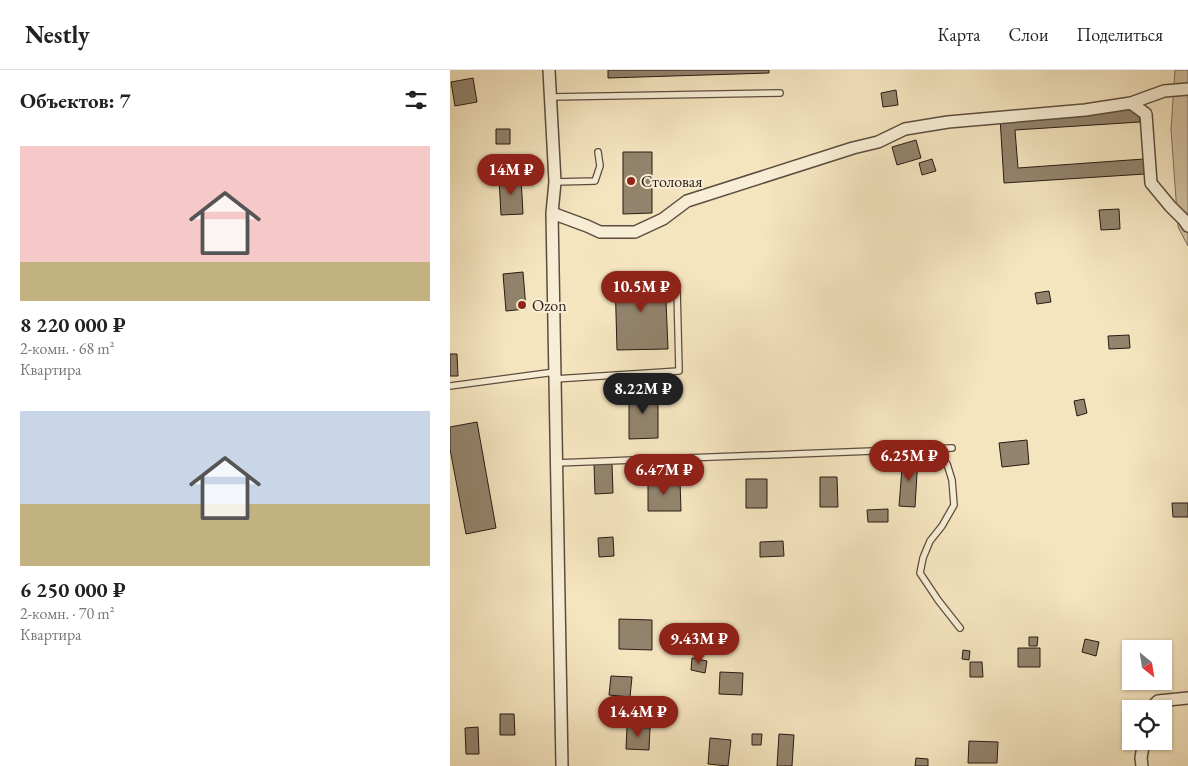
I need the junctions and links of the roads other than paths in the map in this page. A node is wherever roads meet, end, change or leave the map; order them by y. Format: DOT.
graph roads {
  1 [pos="549,70"];
  2 [pos="1188,89"];
  3 [pos="780,93"];
  4 [pos="550,97"];
  5 [pos="1131,103"];
  6 [pos="598,152"];
  7 [pos="555,182"];
  8 [pos="1170,206"];
  9 [pos="1188,209"];
  10 [pos="552,213"];
  11 [pos="1188,226"];
  12 [pos="677,289"];
  13 [pos="555,376"];
  14 [pos="450,386"];
  15 [pos="952,448"];
  16 [pos="934,449"];
  17 [pos="556,463"];
  18 [pos="960,628"];
  19 [pos="1188,698"];
  20 [pos="1172,700"];
  21 [pos="1142,750"];
  22 [pos="562,766"];
  23 [pos="1142,766"];
  1 -- 4 [label="street"];
  2 -- 5 [label="street"];
  3 -- 4 [label="lane"];
  4 -- 7 [label="street"];
  5 -- 8 [label="street"];
  5 -- 10 [label="street"];
  6 -- 7 [label="lane"];
  7 -- 10 [label="street"];
  8 -- 9 [label="street"];
  8 -- 11 [label="street"];
  10 -- 13 [label="street"];
  12 -- 13 [label="lane"];
  13 -- 14 [label="lane"];
  13 -- 17 [label="street"];
  15 -- 16 [label="lane"];
  16 -- 17 [label="lane"];
  16 -- 18 [label="lane"];
  17 -- 22 [label="street"];
  19 -- 20 [label="street"];
  21 -- 23 [label="street"];
}
